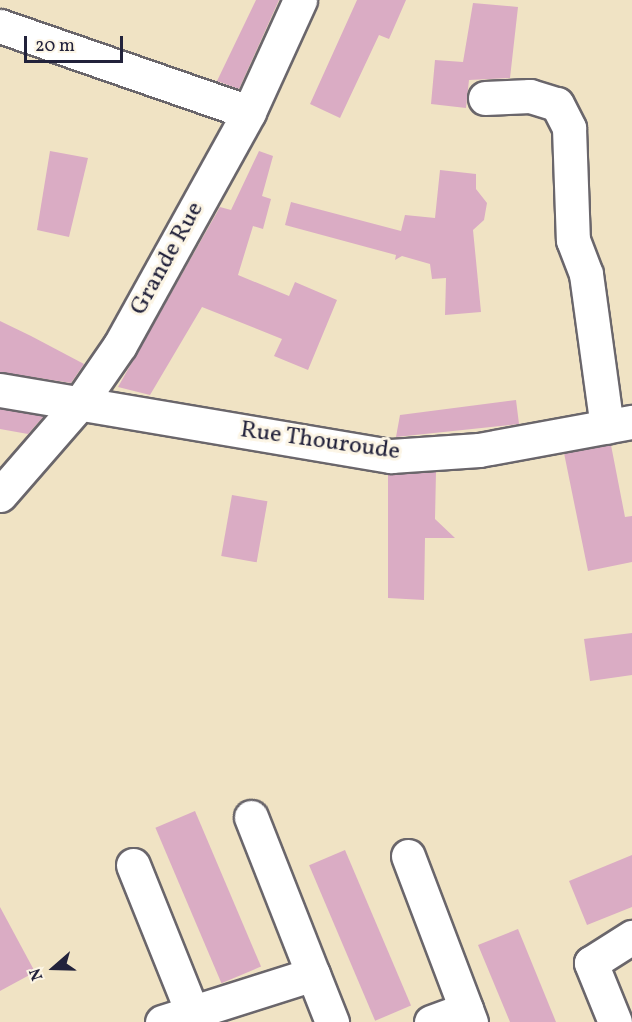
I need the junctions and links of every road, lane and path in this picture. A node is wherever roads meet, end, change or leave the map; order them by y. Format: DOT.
graph roads {
  1 [pos="300,0"];
  2 [pos="0,26"];
  3 [pos="485,98"];
  4 [pos="249,112"];
  5 [pos="0,390"];
  6 [pos="80,403"];
  7 [pos="620,425"];
  8 [pos="0,495"];
  9 [pos="251,817"];
  10 [pos="408,856"];
  11 [pos="133,864"];
  12 [pos="632,937"];
  13 [pos="313,974"];
  14 [pos="192,1012"];
  15 [pos="469,1015"];
  16 [pos="162,1022"];
  17 [pos="332,1022"];
  18 [pos="431,1022"];
  19 [pos="615,1022"];
  1 -- 4 [label="street, Grande Rue"];
  2 -- 4 [label="street"];
  3 -- 7 [label="street"];
  4 -- 6 [label="street, Grande Rue"];
  5 -- 6 [label="street, Rue Thouroude"];
  6 -- 7 [label="street, Rue Thouroude"];
  6 -- 8 [label="street, Grande Rue"];
  9 -- 13 [label="street"];
  10 -- 15 [label="street"];
  11 -- 14 [label="street"];
  12 -- 19 [label="street"];
  13 -- 14 [label="street"];
  13 -- 17 [label="street"];
  14 -- 16 [label="street"];
  15 -- 18 [label="street"];
}
